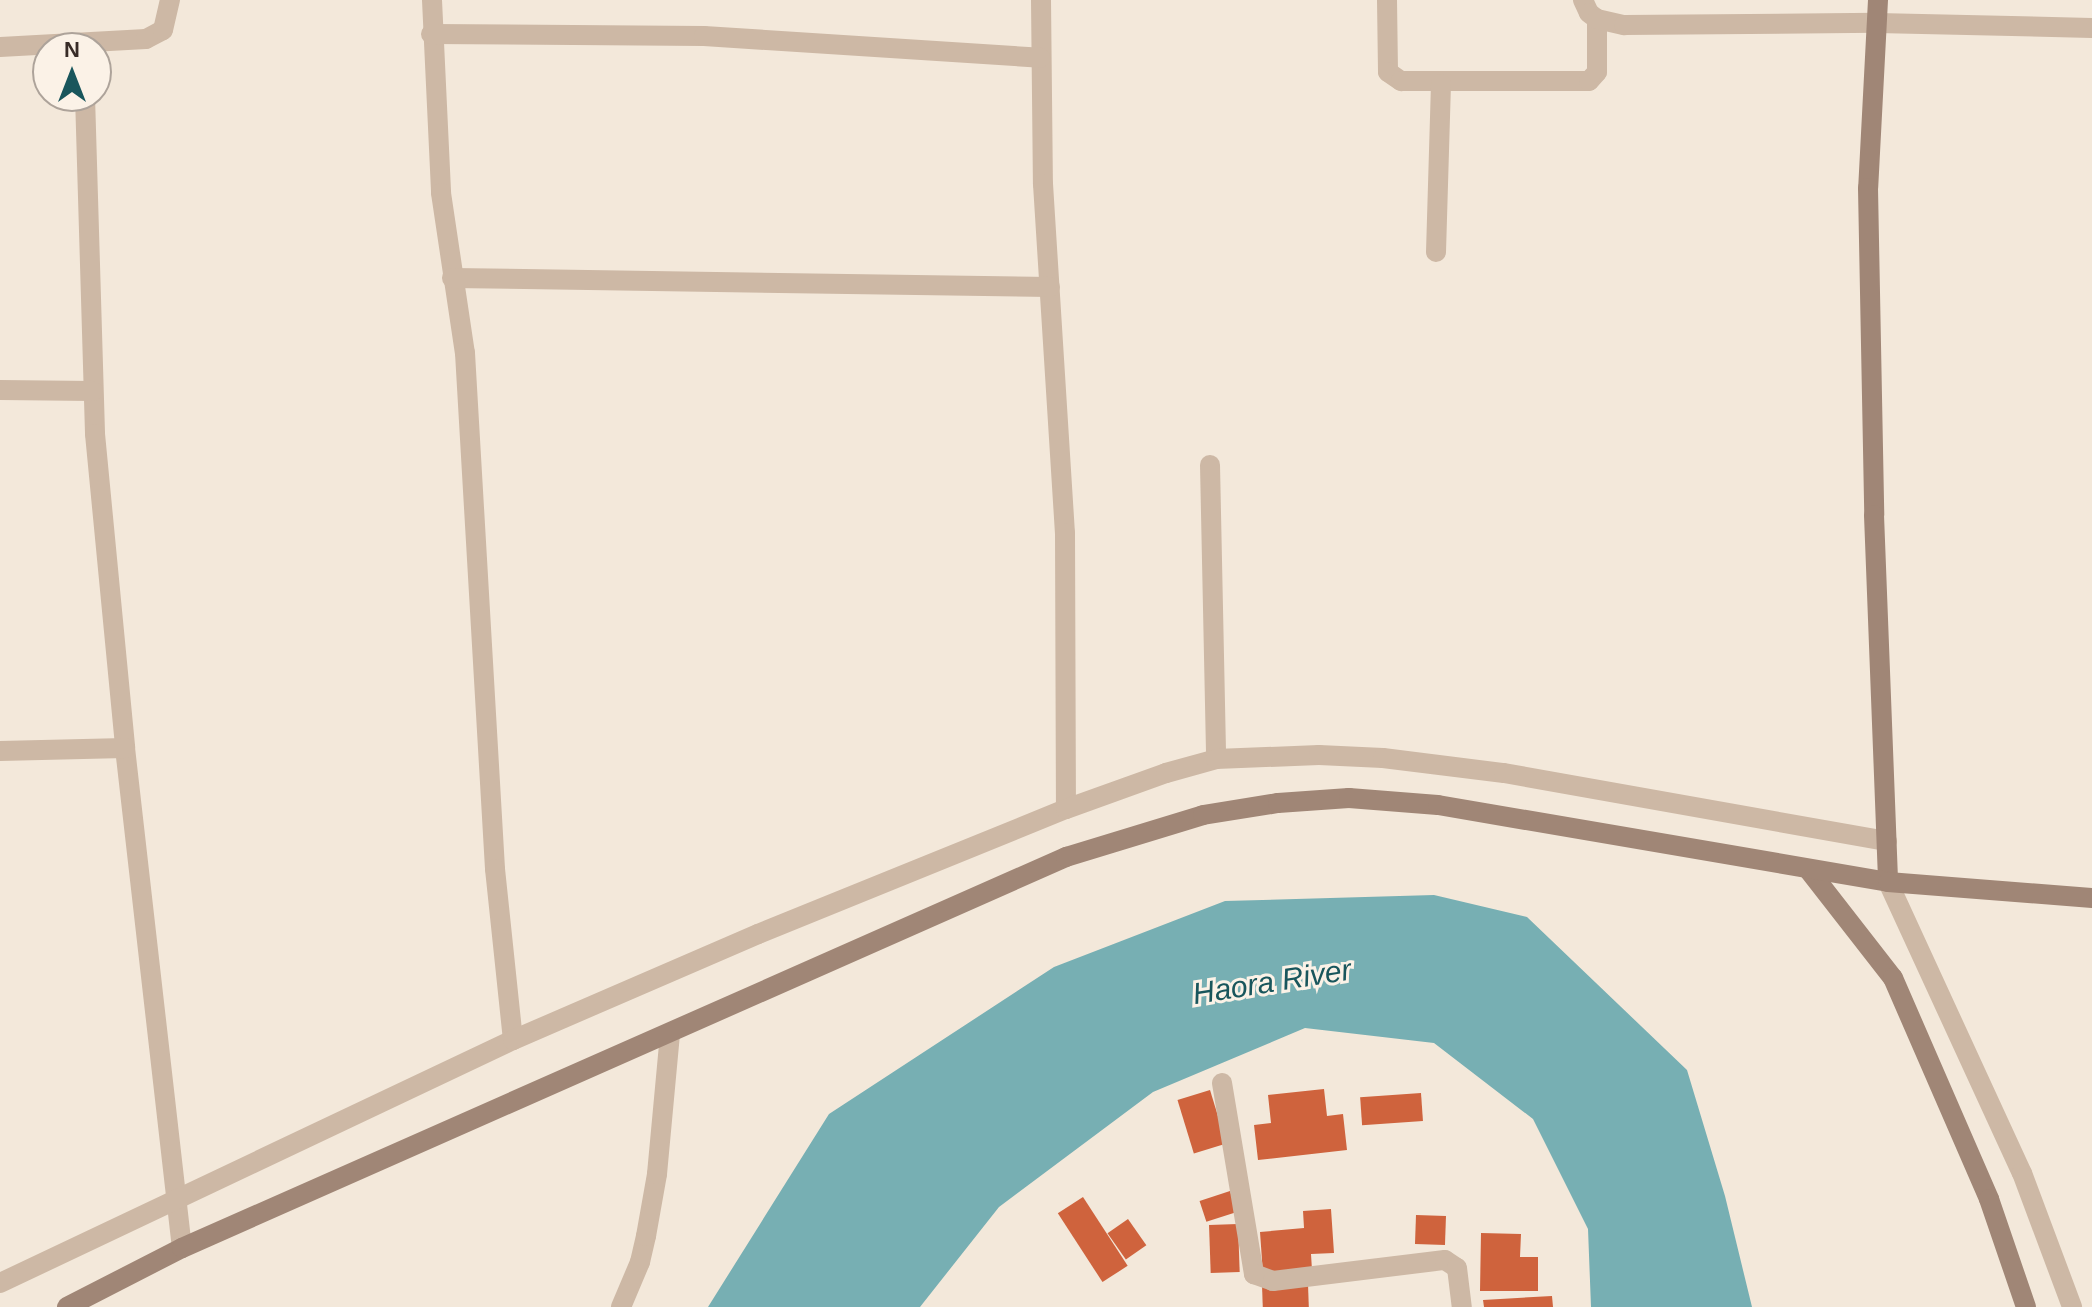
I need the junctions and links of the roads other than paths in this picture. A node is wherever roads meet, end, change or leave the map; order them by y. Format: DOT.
graph roads {
  1 [pos="170,0"];
  2 [pos="432,0"];
  3 [pos="1041,0"];
  4 [pos="1387,0"];
  5 [pos="1583,0"];
  6 [pos="1878,0"];
  7 [pos="1597,19"];
  8 [pos="1877,23"];
  9 [pos="2092,28"];
  10 [pos="431,34"];
  11 [pos="112,42"];
  12 [pos="32,46"];
  13 [pos="0,47"];
  14 [pos="1040,58"];
  15 [pos="1441,84"];
  16 [pos="85,112"];
  17 [pos="1436,252"];
  18 [pos="452,278"];
  19 [pos="1050,287"];
  20 [pos="0,390"];
  21 [pos="93,391"];
  22 [pos="1210,465"];
  23 [pos="125,748"];
  24 [pos="0,751"];
  25 [pos="1216,759"];
  26 [pos="1066,809"];
  27 [pos="1887,841"];
  28 [pos="1808,869"];
  29 [pos="1888,882"];
  30 [pos="2092,898"];
  31 [pos="670,1034"];
  32 [pos="513,1040"];
  33 [pos="1222,1083"];
  34 [pos="177,1198"];
  35 [pos="182,1248"];
  36 [pos="0,1283"];
  37 [pos="67,1307"];
  38 [pos="621,1307"];
  39 [pos="1462,1307"];
  40 [pos="2026,1307"];
  41 [pos="2072,1307"];
  1 -- 11 [label="street"];
  2 -- 10 [label="street"];
  3 -- 14 [label="street"];
  4 -- 15 [label="street"];
  5 -- 7 [label="street"];
  6 -- 8 [label="main road"];
  7 -- 8 [label="street"];
  7 -- 15 [label="street"];
  8 -- 9 [label="street"];
  8 -- 27 [label="main road"];
  10 -- 14 [label="street"];
  10 -- 18 [label="street"];
  12 -- 13 [label="street"];
  14 -- 19 [label="street"];
  15 -- 17 [label="street"];
  16 -- 21 [label="street"];
  18 -- 19 [label="street"];
  18 -- 32 [label="street"];
  19 -- 26 [label="street"];
  20 -- 21 [label="street"];
  21 -- 23 [label="street"];
  22 -- 25 [label="street"];
  23 -- 24 [label="street"];
  23 -- 34 [label="street"];
  25 -- 26 [label="street"];
  25 -- 27 [label="street"];
  26 -- 32 [label="street"];
  27 -- 29 [label="main road"];
  28 -- 29 [label="main road"];
  28 -- 31 [label="main road"];
  28 -- 40 [label="main road"];
  29 -- 30 [label="main road"];
  29 -- 41 [label="street"];
  31 -- 35 [label="main road"];
  31 -- 38 [label="street"];
  32 -- 34 [label="street"];
  33 -- 39 [label="street"];
  34 -- 35 [label="street"];
  34 -- 36 [label="street"];
  35 -- 37 [label="main road"];
}
